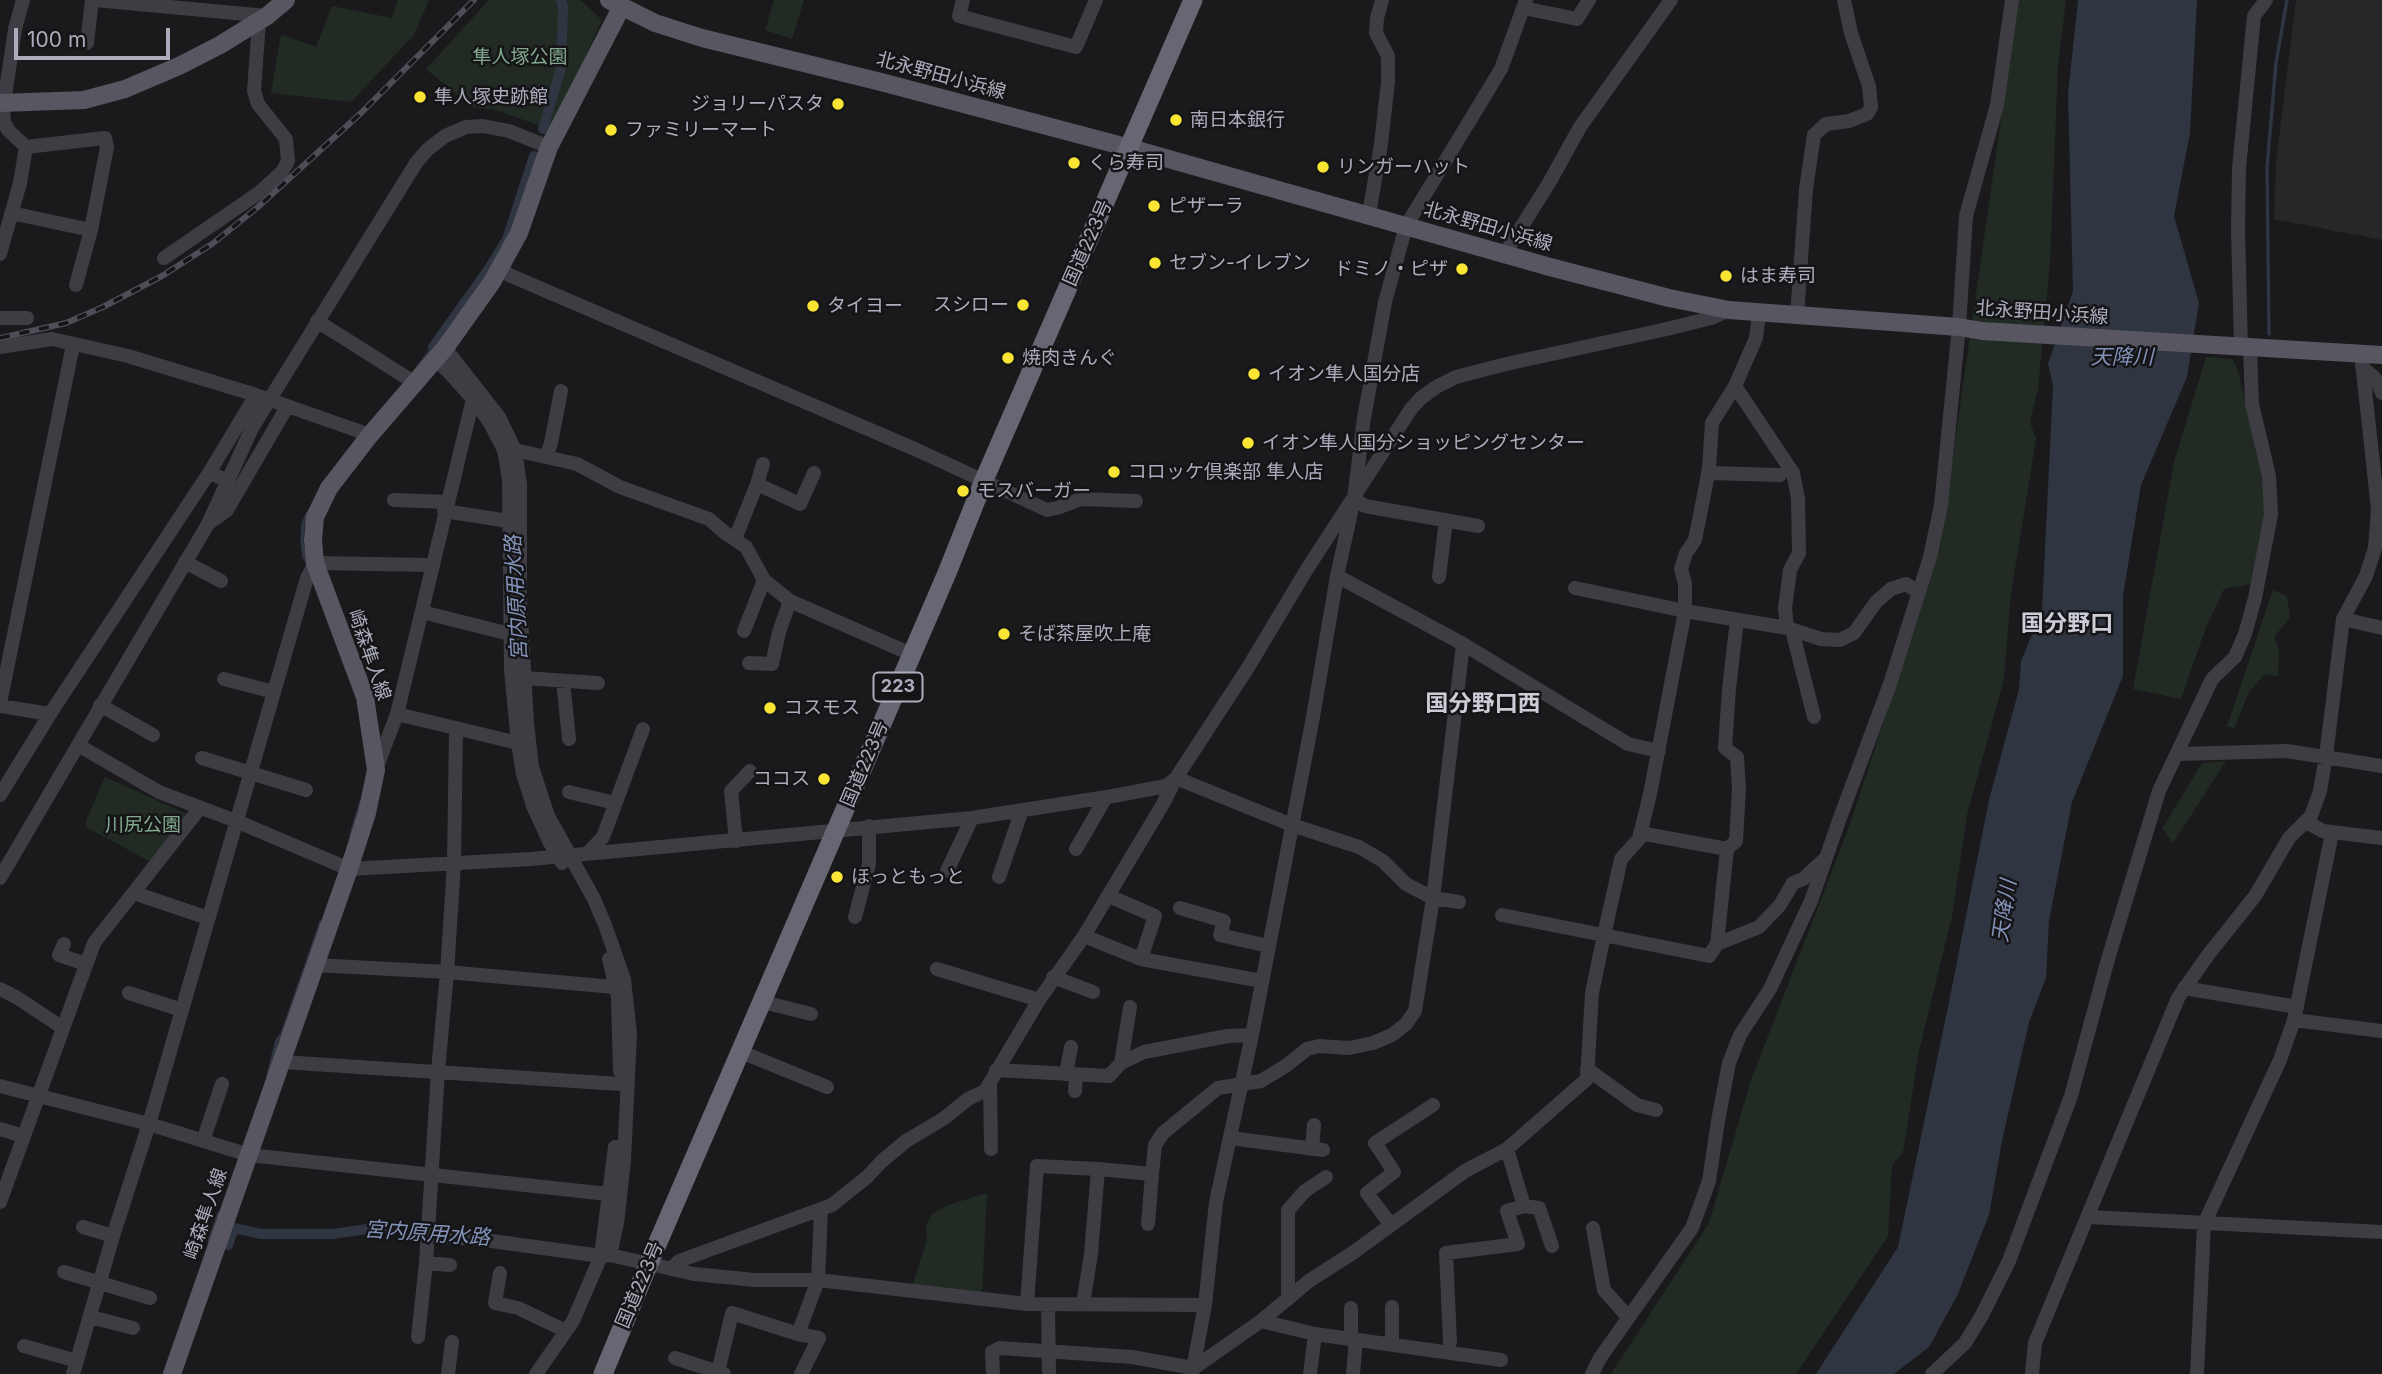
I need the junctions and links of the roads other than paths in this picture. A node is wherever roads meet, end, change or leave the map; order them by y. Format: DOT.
graph roads {
  1 [pos="23,0"];
  2 [pos="94,0"];
  3 [pos="286,0"];
  4 [pos="963,0"];
  5 [pos="1096,0"];
  6 [pos="1193,0"];
  7 [pos="1381,0"];
  8 [pos="1589,0"];
  9 [pos="1671,0"];
  10 [pos="1844,0"];
  11 [pos="2012,0"];
  12 [pos="2266,0"];
  13 [pos="619,3"];
  14 [pos="1520,3"];
  15 [pos="263,19"];
  16 [pos="87,43"];
  17 [pos="3,103"];
  18 [pos="26,147"];
  19 [pos="549,147"];
  20 [pos="1130,148"];
  21 [pos="11,213"];
  22 [pos="1369,214"];
  23 [pos="1406,226"];
  24 [pos="91,230"];
  25 [pos="3,233"];
  26 [pos="1505,253"];
  27 [pos="0,254"];
  28 [pos="164,258"];
  29 [pos="500,267"];
  30 [pos="76,285"];
  31 [pos="1729,310"];
  32 [pos="1759,314"];
  33 [pos="1797,316"];
  34 [pos="0,318"];
  35 [pos="27,318"];
  36 [pos="317,321"];
  37 [pos="1959,327"];
  38 [pos="73,345"];
  39 [pos="2239,346"];
  40 [pos="0,347"];
  41 [pos="440,354"];
  42 [pos="2382,355"];
  43 [pos="2361,360"];
  44 [pos="415,383"];
  45 [pos="1735,386"];
  46 [pos="561,391"];
  47 [pos="2382,393"];
  48 [pos="262,398"];
  49 [pos="473,399"];
  50 [pos="286,407"];
  51 [pos="370,435"];
  52 [pos="515,450"];
  53 [pos="546,457"];
  54 [pos="763,464"];
  55 [pos="209,472"];
  56 [pos="814,473"];
  57 [pos="1708,473"];
  58 [pos="1780,475"];
  59 [pos="228,480"];
  60 [pos="984,480"];
  61 [pos="757,484"];
  62 [pos="1354,499"];
  63 [pos="394,500"];
  64 [pos="1136,501"];
  65 [pos="445,506"];
  66 [pos="1446,520"];
  67 [pos="509,521"];
  68 [pos="208,524"];
  69 [pos="1478,526"];
  70 [pos="735,539"];
  71 [pos="186,562"];
  72 [pos="315,563"];
  73 [pos="432,565"];
  74 [pos="1337,576"];
  75 [pos="1438,577"];
  76 [pos="764,580"];
  77 [pos="221,581"];
  78 [pos="1575,588"];
  79 [pos="1918,592"];
  80 [pos="790,601"];
  81 [pos="1685,611"];
  82 [pos="422,612"];
  83 [pos="2343,619"];
  84 [pos="1737,620"];
  85 [pos="2382,628"];
  86 [pos="1789,629"];
  87 [pos="744,631"];
  88 [pos="510,634"];
  89 [pos="1463,644"];
  90 [pos="911,654"];
  91 [pos="749,663"];
  92 [pos="224,678"];
  93 [pos="524,678"];
  94 [pos="563,681"];
  95 [pos="598,683"];
  96 [pos="274,692"];
  97 [pos="0,704"];
  98 [pos="100,705"];
  99 [pos="50,714"];
  100 [pos="397,714"];
  101 [pos="1814,717"];
  102 [pos="456,729"];
  103 [pos="643,729"];
  104 [pos="153,735"];
  105 [pos="569,739"];
  106 [pos="518,743"];
  107 [pos="78,746"];
  108 [pos="1659,751"];
  109 [pos="2178,754"];
  110 [pos="2326,757"];
  111 [pos="202,758"];
  112 [pos="2382,766"];
  113 [pos="376,770"];
  114 [pos="750,771"];
  115 [pos="251,773"];
  116 [pos="1176,778"];
  117 [pos="306,790"];
  118 [pos="569,792"];
  119 [pos="0,795"];
  120 [pos="1106,797"];
  121 [pos="615,803"];
  122 [pos="200,808"];
  123 [pos="1022,810"];
  124 [pos="972,818"];
  125 [pos="236,821"];
  126 [pos="2306,822"];
  127 [pos="1292,825"];
  128 [pos="869,826"];
  129 [pos="836,831"];
  130 [pos="2332,832"];
  131 [pos="1640,833"];
  132 [pos="2382,838"];
  133 [pos="736,841"];
  134 [pos="1076,849"];
  135 [pos="1727,849"];
  136 [pos="588,853"];
  137 [pos="563,855"];
  138 [pos="1826,858"];
  139 [pos="454,864"];
  140 [pos="349,869"];
  141 [pos="947,871"];
  142 [pos="999,877"];
  143 [pos="0,878"];
  144 [pos="134,893"];
  145 [pos="1109,896"];
  146 [pos="1433,898"];
  147 [pos="1459,902"];
  148 [pos="1180,908"];
  149 [pos="1502,915"];
  150 [pos="855,917"];
  151 [pos="208,918"];
  152 [pos="1604,935"];
  153 [pos="1084,936"];
  154 [pos="64,944"];
  155 [pos="1717,944"];
  156 [pos="1269,946"];
  157 [pos="1141,959"];
  158 [pos="86,964"];
  159 [pos="315,965"];
  160 [pos="937,969"];
  161 [pos="447,972"];
  162 [pos="1053,978"];
  163 [pos="1262,981"];
  164 [pos="614,988"];
  165 [pos="2184,988"];
  166 [pos="0,989"];
  167 [pos="1093,992"];
  168 [pos="129,993"];
  169 [pos="1038,1000"];
  170 [pos="763,1002"];
  171 [pos="1130,1007"];
  172 [pos="182,1010"];
  173 [pos="2296,1013"];
  174 [pos="811,1014"];
  175 [pos="62,1028"];
  176 [pos="2382,1031"];
  177 [pos="1252,1035"];
  178 [pos="1071,1047"];
  179 [pos="741,1052"];
  180 [pos="282,1062"];
  181 [pos="1121,1063"];
  182 [pos="1587,1069"];
  183 [pos="438,1071"];
  184 [pos="1071,1074"];
  185 [pos="993,1076"];
  186 [pos="222,1084"];
  187 [pos="620,1084"];
  188 [pos="1241,1085"];
  189 [pos="0,1086"];
  190 [pos="827,1087"];
  191 [pos="1075,1091"];
  192 [pos="40,1095"];
  193 [pos="1433,1105"];
  194 [pos="1656,1110"];
  195 [pos="149,1124"];
  196 [pos="1314,1125"];
  197 [pos="0,1129"];
  198 [pos="23,1136"];
  199 [pos="1230,1138"];
  200 [pos="203,1141"];
  201 [pos="991,1149"];
  202 [pos="1507,1149"];
  203 [pos="249,1155"];
  204 [pos="1098,1169"];
  205 [pos="5,1174"];
  206 [pos="1152,1174"];
  207 [pos="431,1175"];
  208 [pos="1325,1177"];
  209 [pos="615,1195"];
  210 [pos="0,1202"];
  211 [pos="1524,1206"];
  212 [pos="821,1210"];
  213 [pos="2089,1217"];
  214 [pos="1148,1224"];
  215 [pos="1391,1224"];
  216 [pos="2204,1224"];
  217 [pos="83,1227"];
  218 [pos="1593,1228"];
  219 [pos="2382,1232"];
  220 [pos="113,1236"];
  221 [pos="428,1236"];
  222 [pos="1552,1246"];
  223 [pos="605,1256"];
  224 [pos="426,1263"];
  225 [pos="649,1263"];
  226 [pos="450,1265"];
  227 [pos="671,1269"];
  228 [pos="64,1272"];
  229 [pos="500,1273"];
  230 [pos="818,1280"];
  231 [pos="101,1283"];
  232 [pos="150,1298"];
  233 [pos="1288,1299"];
  234 [pos="1027,1304"];
  235 [pos="1083,1304"];
  236 [pos="1048,1305"];
  237 [pos="1205,1305"];
  238 [pos="1392,1307"];
  239 [pos="1351,1308"];
  240 [pos="91,1317"];
  241 [pos="1628,1317"];
  242 [pos="1261,1321"];
  243 [pos="133,1328"];
  244 [pos="566,1331"];
  245 [pos="798,1334"];
  246 [pos="1315,1334"];
  247 [pos="418,1337"];
  248 [pos="1354,1340"];
  249 [pos="452,1342"];
  250 [pos="1450,1342"];
  251 [pos="1392,1344"];
  252 [pos="24,1346"];
  253 [pos="1049,1350"];
  254 [pos="675,1359"];
  255 [pos="1501,1360"];
  256 [pos="75,1367"];
  257 [pos="1190,1372"];
  258 [pos="721,1373"];
  259 [pos="172,1374"];
  260 [pos="448,1374"];
  261 [pos="536,1374"];
  262 [pos="603,1374"];
  263 [pos="802,1374"];
  264 [pos="993,1374"];
  265 [pos="1049,1374"];
  266 [pos="1310,1374"];
  267 [pos="1353,1374"];
  268 [pos="1592,1374"];
  269 [pos="1933,1374"];
  270 [pos="2032,1374"];
  271 [pos="2197,1374"];
  1 -- 17 [label="street"];
  2 -- 15 [label="street"];
  2 -- 16 [label="street"];
  3 -- 15 [label="main road"];
  4 -- 5 [label="street"];
  6 -- 20 [label="highway, 国道223号 / 223"];
  7 -- 22 [label="street"];
  8 -- 14 [label="street"];
  9 -- 26 [label="street"];
  10 -- 33 [label="street"];
  11 -- 37 [label="street"];
  12 -- 39 [label="street"];
  13 -- 19 [label="main road, 崎森隼人線"];
  13 -- 20 [label="main road, 北永野田小浜線"];
  14 -- 23 [label="street"];
  15 -- 17 [label="main road"];
  15 -- 28 [label="street"];
  17 -- 18 [label="street"];
  18 -- 21 [label="street"];
  18 -- 24 [label="street"];
  19 -- 29 [label="main road, 崎森隼人線"];
  19 -- 36 [label="street"];
  20 -- 22 [label="main road, 北永野田小浜線"];
  20 -- 60 [label="highway, 国道223号 / 223"];
  21 -- 24 [label="street"];
  21 -- 25 [label="street"];
  22 -- 23 [label="main road, 北永野田小浜線"];
  23 -- 26 [label="main road, 北永野田小浜線"];
  23 -- 62 [label="street"];
  24 -- 30 [label="street"];
  25 -- 27 [label="street"];
  26 -- 31 [label="main road, 北永野田小浜線"];
  29 -- 41 [label="main road, 崎森隼人線"];
  29 -- 60 [label="street"];
  31 -- 32 [label="main road, 北永野田小浜線"];
  31 -- 62 [label="street"];
  32 -- 33 [label="main road, 北永野田小浜線"];
  32 -- 45 [label="street"];
  33 -- 37 [label="main road, 北永野田小浜線"];
  34 -- 35 [label="street"];
  36 -- 44 [label="street"];
  36 -- 48 [label="street"];
  37 -- 39 [label="main road, 北永野田小浜線"];
  37 -- 79 [label="street"];
  38 -- 40 [label="street"];
  38 -- 48 [label="street"];
  38 -- 97 [label="street"];
  39 -- 43 [label="main road, 北永野田小浜線"];
  39 -- 109 [label="street"];
  41 -- 44 [label="main road, 崎森隼人線"];
  41 -- 49 [label="street"];
  41 -- 52 [label="street"];
  42 -- 43 [label="main road, 北永野田小浜線"];
  43 -- 47 [label="street"];
  43 -- 83 [label="street"];
  44 -- 51 [label="main road, 崎森隼人線"];
  45 -- 57 [label="street"];
  45 -- 86 [label="street"];
  46 -- 53 [label="street"];
  48 -- 50 [label="street"];
  48 -- 55 [label="street"];
  48 -- 59 [label="street"];
  49 -- 65 [label="street"];
  49 -- 67 [label="street"];
  50 -- 51 [label="street"];
  50 -- 68 [label="street"];
  51 -- 72 [label="main road, 崎森隼人線"];
  52 -- 53 [label="street"];
  52 -- 93 [label="street"];
  53 -- 70 [label="street"];
  54 -- 61 [label="street"];
  55 -- 59 [label="street"];
  55 -- 99 [label="street"];
  56 -- 61 [label="street"];
  57 -- 58 [label="street"];
  57 -- 81 [label="street"];
  59 -- 68 [label="street"];
  60 -- 64 [label="street"];
  60 -- 90 [label="highway, 国道223号 / 223"];
  61 -- 70 [label="street"];
  62 -- 66 [label="street"];
  62 -- 74 [label="street"];
  62 -- 116 [label="street"];
  63 -- 65 [label="street"];
  65 -- 67 [label="street"];
  65 -- 73 [label="street"];
  66 -- 69 [label="street"];
  66 -- 75 [label="street"];
  67 -- 88 [label="street"];
  68 -- 71 [label="street"];
  70 -- 76 [label="street"];
  71 -- 77 [label="street"];
  71 -- 98 [label="street"];
  72 -- 73 [label="street"];
  72 -- 96 [label="street"];
  72 -- 113 [label="main road, 崎森隼人線"];
  73 -- 82 [label="street"];
  74 -- 89 [label="street"];
  74 -- 127 [label="street"];
  76 -- 80 [label="street"];
  76 -- 87 [label="street"];
  78 -- 81 [label="street"];
  79 -- 86 [label="street"];
  79 -- 138 [label="street"];
  80 -- 90 [label="street"];
  80 -- 91 [label="street"];
  81 -- 84 [label="street"];
  81 -- 108 [label="street"];
  82 -- 88 [label="street"];
  82 -- 100 [label="street"];
  83 -- 85 [label="street"];
  83 -- 110 [label="street"];
  84 -- 86 [label="street"];
  84 -- 135 [label="street"];
  86 -- 101 [label="street"];
  88 -- 106 [label="street"];
  89 -- 108 [label="street"];
  89 -- 146 [label="street"];
  90 -- 129 [label="highway, 国道223号 / 223"];
  92 -- 96 [label="street"];
  93 -- 94 [label="street"];
  93 -- 137 [label="street"];
  94 -- 95 [label="street"];
  94 -- 105 [label="street"];
  96 -- 115 [label="street"];
  97 -- 99 [label="street"];
  98 -- 104 [label="street"];
  98 -- 107 [label="street"];
  99 -- 119 [label="street"];
  100 -- 102 [label="street"];
  100 -- 113 [label="street"];
  102 -- 106 [label="street"];
  102 -- 139 [label="street"];
  103 -- 121 [label="street"];
  106 -- 137 [label="street"];
  107 -- 122 [label="street"];
  107 -- 143 [label="street"];
  108 -- 131 [label="street"];
  109 -- 110 [label="street"];
  109 -- 269 [label="street"];
  110 -- 112 [label="street"];
  110 -- 126 [label="street"];
  111 -- 115 [label="street"];
  113 -- 140 [label="main road, 崎森隼人線"];
  114 -- 133 [label="street"];
  115 -- 117 [label="street"];
  115 -- 125 [label="street"];
  116 -- 120 [label="street"];
  116 -- 127 [label="street"];
  116 -- 145 [label="street"];
  118 -- 121 [label="street"];
  120 -- 123 [label="street"];
  120 -- 134 [label="street"];
  121 -- 136 [label="street"];
  122 -- 125 [label="street"];
  122 -- 144 [label="street"];
  123 -- 124 [label="street"];
  123 -- 142 [label="street"];
  124 -- 128 [label="street"];
  124 -- 141 [label="street"];
  125 -- 140 [label="street"];
  125 -- 151 [label="street"];
  126 -- 130 [label="street"];
  126 -- 165 [label="street"];
  127 -- 146 [label="street"];
  127 -- 156 [label="street"];
  128 -- 129 [label="street"];
  128 -- 150 [label="street"];
  129 -- 133 [label="street"];
  129 -- 170 [label="highway, 国道223号 / 223"];
  130 -- 132 [label="street"];
  130 -- 173 [label="street"];
  131 -- 135 [label="street"];
  131 -- 152 [label="street"];
  133 -- 136 [label="street"];
  135 -- 155 [label="street"];
  136 -- 137 [label="street"];
  137 -- 139 [label="street"];
  137 -- 164 [label="street"];
  137 -- 209 [label="street"];
  138 -- 155 [label="street"];
  138 -- 241 [label="street"];
  139 -- 140 [label="street"];
  139 -- 161 [label="street"];
  140 -- 159 [label="main road, 崎森隼人線"];
  144 -- 151 [label="street"];
  144 -- 158 [label="street"];
  145 -- 153 [label="street"];
  145 -- 157 [label="street"];
  146 -- 147 [label="street"];
  146 -- 188 [label="street"];
  148 -- 156 [label="street"];
  149 -- 152 [label="street"];
  151 -- 172 [label="street"];
  152 -- 155 [label="street"];
  152 -- 182 [label="street"];
  153 -- 157 [label="street"];
  153 -- 162 [label="street"];
  154 -- 158 [label="street"];
  156 -- 163 [label="street"];
  157 -- 163 [label="street"];
  158 -- 175 [label="street"];
  159 -- 161 [label="street"];
  159 -- 180 [label="main road, 崎森隼人線"];
  160 -- 169 [label="street"];
  161 -- 164 [label="street"];
  161 -- 183 [label="street"];
  162 -- 167 [label="street"];
  162 -- 169 [label="street"];
  163 -- 177 [label="street"];
  164 -- 187 [label="street"];
  165 -- 173 [label="street"];
  165 -- 213 [label="street"];
  166 -- 175 [label="street"];
  168 -- 172 [label="street"];
  169 -- 185 [label="street"];
  170 -- 174 [label="street"];
  170 -- 179 [label="highway, 国道223号 / 223"];
  171 -- 181 [label="street"];
  172 -- 195 [label="street"];
  173 -- 176 [label="street"];
  173 -- 216 [label="street"];
  175 -- 192 [label="street"];
  177 -- 181 [label="street"];
  177 -- 188 [label="street"];
  178 -- 184 [label="street"];
  179 -- 190 [label="street"];
  179 -- 225 [label="highway, 国道223号 / 223"];
  180 -- 183 [label="street"];
  180 -- 203 [label="main road, 崎森隼人線"];
  181 -- 184 [label="street"];
  182 -- 194 [label="street"];
  182 -- 202 [label="street"];
  183 -- 187 [label="street"];
  183 -- 207 [label="street"];
  184 -- 185 [label="street"];
  184 -- 191 [label="street"];
  185 -- 201 [label="street"];
  185 -- 212 [label="street"];
  186 -- 200 [label="street"];
  187 -- 209 [label="street"];
  188 -- 199 [label="street"];
  188 -- 206 [label="street"];
  189 -- 192 [label="street"];
  192 -- 195 [label="street"];
  192 -- 198 [label="street"];
  193 -- 215 [label="street"];
  195 -- 200 [label="street"];
  195 -- 220 [label="street"];
  196 -- 199 [label="street"];
  197 -- 198 [label="street"];
  198 -- 205 [label="street"];
  199 -- 237 [label="street"];
  200 -- 203 [label="street"];
  202 -- 211 [label="street"];
  202 -- 215 [label="street"];
  203 -- 207 [label="street"];
  203 -- 259 [label="main road, 崎森隼人線"];
  204 -- 206 [label="street"];
  204 -- 234 [label="street"];
  204 -- 235 [label="street"];
  205 -- 210 [label="street"];
  206 -- 214 [label="street"];
  207 -- 209 [label="street"];
  207 -- 221 [label="street"];
  208 -- 233 [label="street"];
  209 -- 223 [label="street"];
  211 -- 222 [label="street"];
  211 -- 250 [label="street"];
  212 -- 227 [label="street"];
  212 -- 230 [label="street"];
  213 -- 216 [label="street"];
  213 -- 270 [label="street"];
  215 -- 233 [label="street"];
  216 -- 219 [label="street"];
  216 -- 271 [label="street"];
  217 -- 220 [label="street"];
  218 -- 241 [label="street"];
  220 -- 231 [label="street"];
  221 -- 223 [label="street"];
  221 -- 224 [label="street"];
  223 -- 225 [label="street"];
  223 -- 244 [label="street"];
  224 -- 226 [label="street"];
  224 -- 247 [label="street"];
  225 -- 227 [label="street"];
  225 -- 262 [label="highway, 国道223号 / 223"];
  227 -- 230 [label="street"];
  228 -- 231 [label="street"];
  229 -- 244 [label="street"];
  230 -- 234 [label="street"];
  230 -- 245 [label="street"];
  231 -- 232 [label="street"];
  231 -- 240 [label="street"];
  233 -- 242 [label="street"];
  234 -- 236 [label="street"];
  235 -- 236 [label="street"];
  235 -- 237 [label="street"];
  236 -- 253 [label="street"];
  237 -- 257 [label="street"];
  238 -- 251 [label="street"];
  239 -- 248 [label="street"];
  240 -- 243 [label="street"];
  240 -- 256 [label="street"];
  241 -- 268 [label="street"];
  242 -- 246 [label="street"];
  242 -- 257 [label="street"];
  244 -- 261 [label="street"];
  245 -- 258 [label="street"];
  245 -- 263 [label="street"];
  246 -- 248 [label="street"];
  246 -- 266 [label="street"];
  248 -- 251 [label="street"];
  248 -- 267 [label="street"];
  249 -- 260 [label="street"];
  251 -- 255 [label="street"];
  252 -- 256 [label="street"];
  253 -- 257 [label="street"];
  253 -- 264 [label="street"];
  253 -- 265 [label="street"];
  254 -- 258 [label="street"];
}
